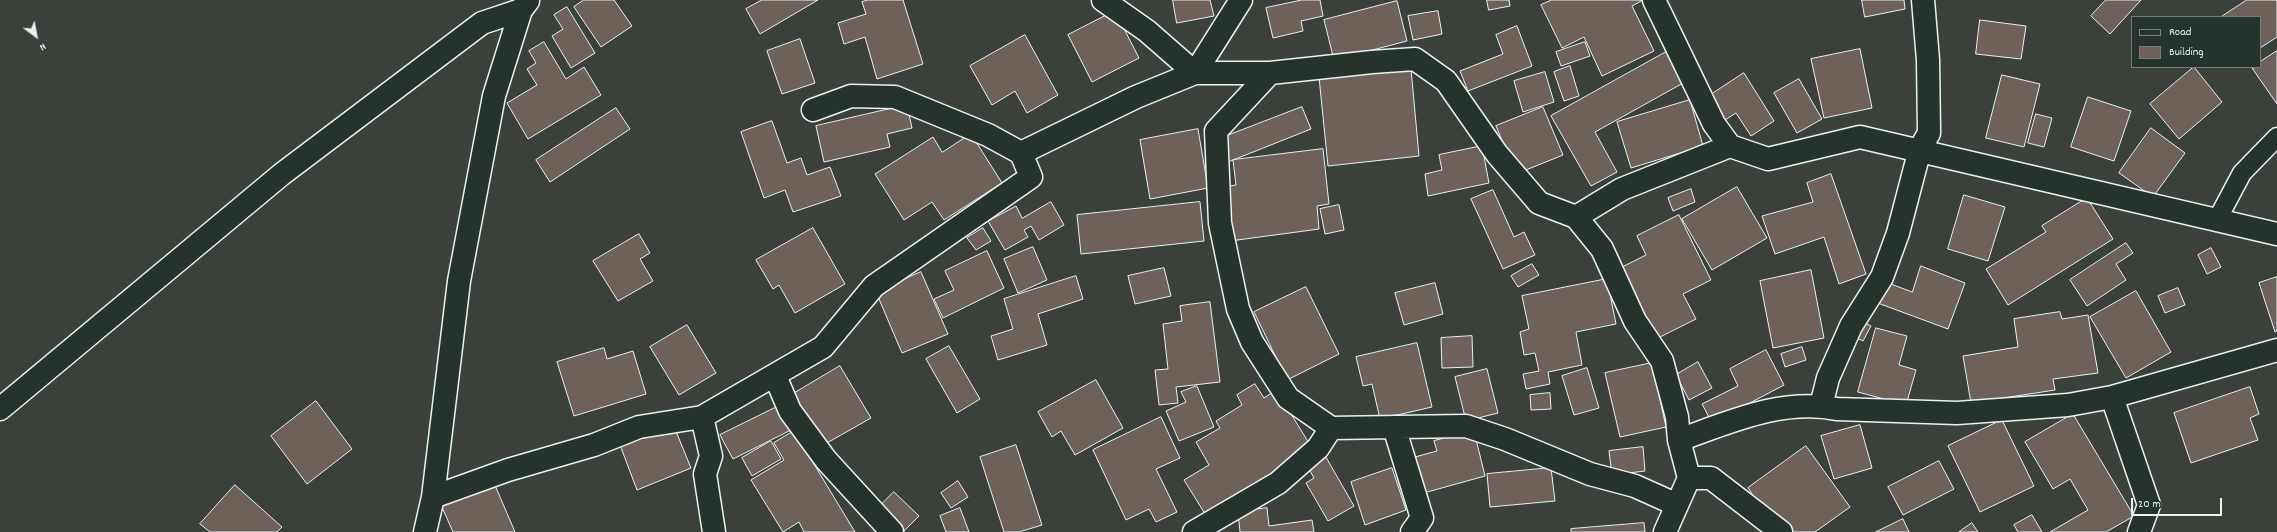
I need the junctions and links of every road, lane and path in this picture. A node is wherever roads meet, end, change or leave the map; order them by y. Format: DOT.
graph roads {
  1 [pos="1103,0"];
  2 [pos="1241,0"];
  3 [pos="1654,0"];
  4 [pos="1923,0"];
  5 [pos="525,5"];
  6 [pos="1270,73"];
  7 [pos="1196,74"];
  8 [pos="812,110"];
  9 [pos="2277,137"];
  10 [pos="1730,146"];
  11 [pos="1920,149"];
  12 [pos="1021,153"];
  13 [pos="1576,217"];
  14 [pos="2217,220"];
  15 [pos="2277,234"];
  16 [pos="2277,350"];
  17 [pos="775,376"];
  18 [pos="2112,397"];
  19 [pos="1821,406"];
  20 [pos="0,409"];
  21 [pos="702,417"];
  22 [pos="1394,427"];
  23 [pos="1331,428"];
  24 [pos="1679,440"];
  25 [pos="1689,478"];
  26 [pos="434,496"];
  27 [pos="1675,504"];
  28 [pos="426,532"];
  29 [pos="714,532"];
  30 [pos="892,532"];
  31 [pos="1197,532"];
  32 [pos="1412,532"];
  33 [pos="1665,532"];
  34 [pos="1780,532"];
  35 [pos="2139,532"];
  1 -- 7 [label="street"];
  2 -- 7 [label="street"];
  3 -- 10 [label="street"];
  4 -- 11 [label="street"];
  5 -- 20 [label="street"];
  5 -- 26 [label="street"];
  6 -- 7 [label="street"];
  6 -- 13 [label="street"];
  6 -- 23 [label="street"];
  7 -- 12 [label="street"];
  8 -- 12 [label="street"];
  9 -- 14 [label="lane"];
  10 -- 11 [label="street"];
  10 -- 13 [label="street"];
  11 -- 14 [label="street"];
  11 -- 19 [label="street"];
  12 -- 17 [label="street"];
  13 -- 24 [label="street"];
  14 -- 15 [label="street"];
  16 -- 18 [label="street"];
  17 -- 21 [label="street"];
  17 -- 30 [label="street"];
  18 -- 19 [label="street"];
  18 -- 35 [label="street"];
  19 -- 24 [label="street"];
  21 -- 26 [label="street"];
  21 -- 29 [label="street"];
  22 -- 23 [label="street"];
  22 -- 27 [label="street"];
  22 -- 32 [label="street"];
  23 -- 31 [label="street"];
  24 -- 25 [label="street"];
  25 -- 27 [label="street"];
  25 -- 34 [label="street"];
  26 -- 28 [label="street"];
  27 -- 33 [label="street"];
}
